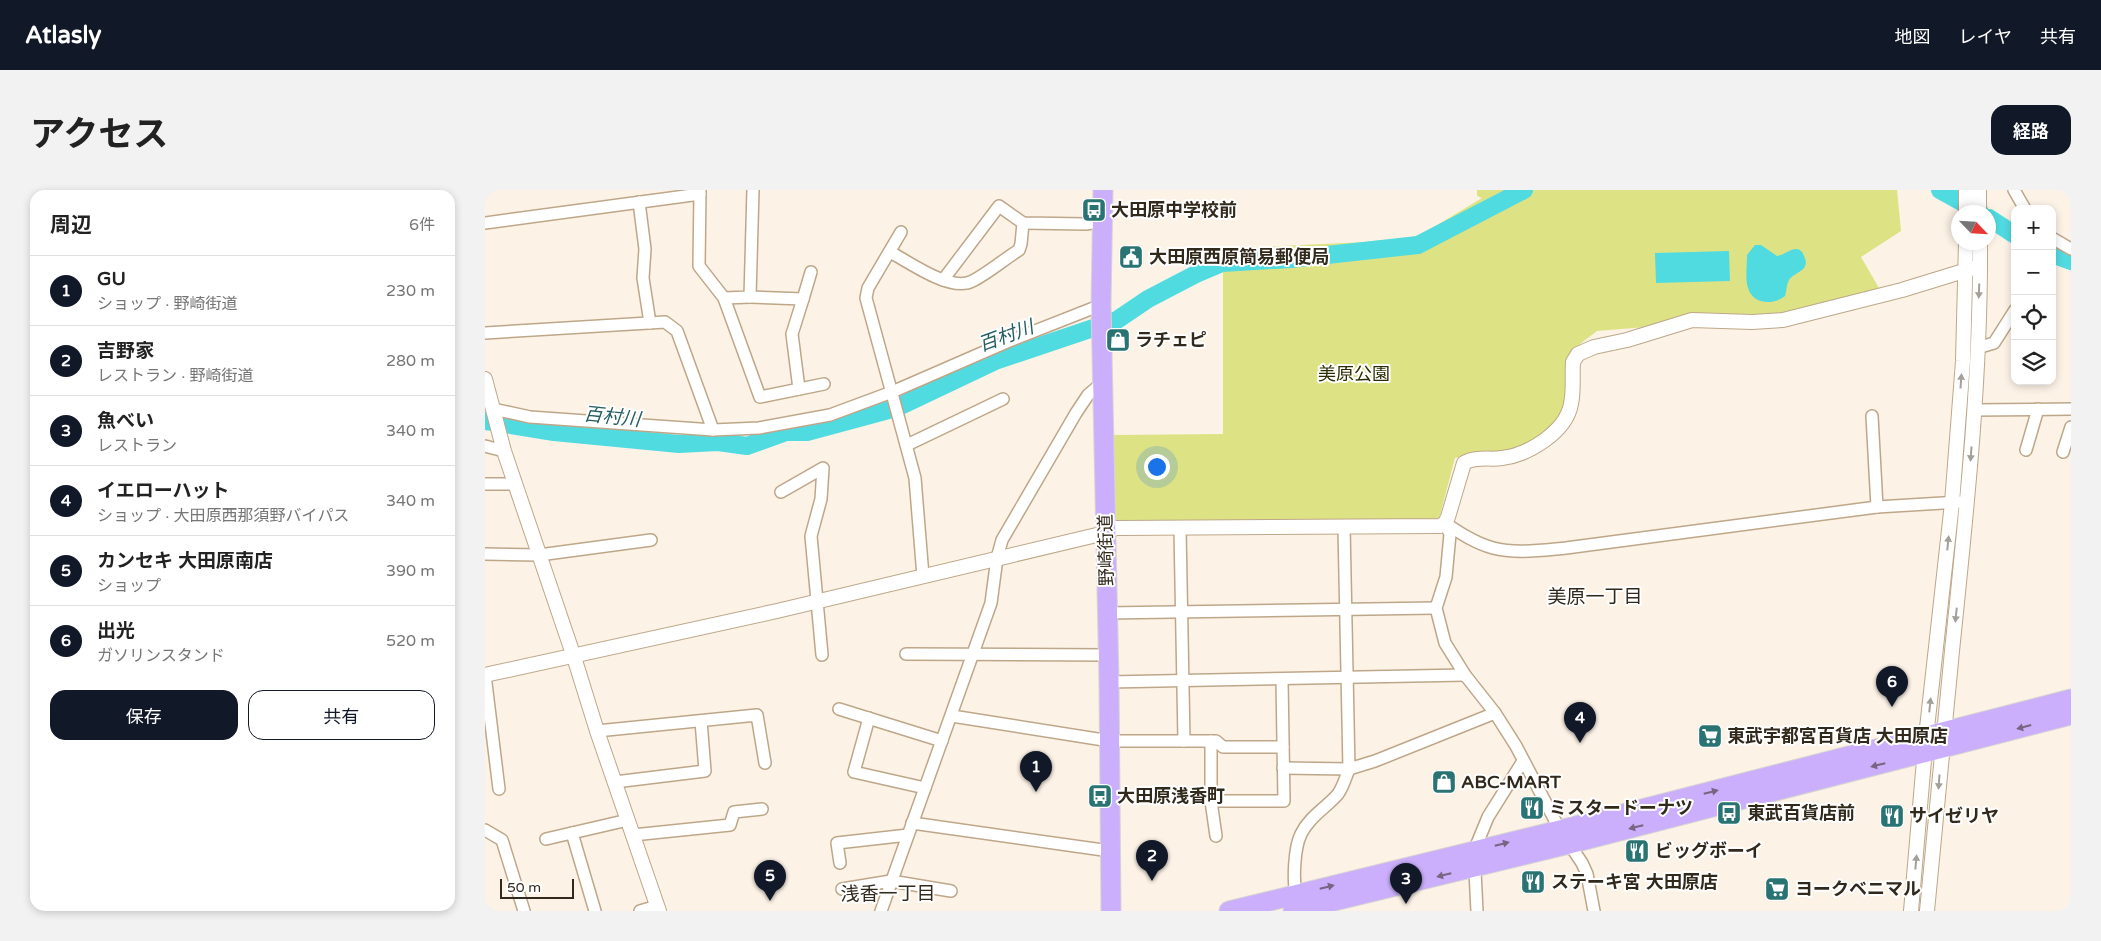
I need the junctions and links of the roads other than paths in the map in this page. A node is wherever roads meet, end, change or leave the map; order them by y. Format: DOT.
graph roads {
  1 [pos="753,190"];
  2 [pos="1103,190"];
  3 [pos="2014,190"];
  4 [pos="700,192"];
  5 [pos="1973,192"];
  6 [pos="639,202"];
  7 [pos="1968,205"];
  8 [pos="1977,205"];
  9 [pos="2023,205"];
  10 [pos="1103,221"];
  11 [pos="485,223"];
  12 [pos="1023,223"];
  13 [pos="901,232"];
  14 [pos="2056,240"];
  15 [pos="2071,249"];
  16 [pos="1968,250"];
  17 [pos="1978,250"];
  18 [pos="890,252"];
  19 [pos="1973,268"];
  20 [pos="811,272"];
  21 [pos="943,280"];
  22 [pos="750,297"];
  23 [pos="724,298"];
  24 [pos="803,300"];
  25 [pos="1101,310"];
  26 [pos="2011,316"];
  27 [pos="650,323"];
  28 [pos="485,333"];
  29 [pos="1977,348"];
  30 [pos="485,379"];
  31 [pos="1103,382"];
  32 [pos="824,384"];
  33 [pos="799,389"];
  34 [pos="892,392"];
  35 [pos="1003,399"];
  36 [pos="491,405"];
  37 [pos="2039,409"];
  38 [pos="2071,409"];
  39 [pos="1974,410"];
  40 [pos="1872,416"];
  41 [pos="2071,428"];
  42 [pos="713,430"];
  43 [pos="907,445"];
  44 [pos="485,446"];
  45 [pos="502,446"];
  46 [pos="2026,450"];
  47 [pos="2063,452"];
  48 [pos="485,484"];
  49 [pos="515,484"];
  50 [pos="781,492"];
  51 [pos="1968,501"];
  52 [pos="1952,504"];
  53 [pos="1877,507"];
  54 [pos="1445,523"];
  55 [pos="1345,527"];
  56 [pos="1180,529"];
  57 [pos="1105,533"];
  58 [pos="651,540"];
  59 [pos="485,554"];
  60 [pos="539,555"];
  61 [pos="997,558"];
  62 [pos="923,576"];
  63 [pos="818,601"];
  64 [pos="1436,608"];
  65 [pos="1347,609"];
  66 [pos="1182,611"];
  67 [pos="1107,613"];
  68 [pos="906,654"];
  69 [pos="973,654"];
  70 [pos="822,655"];
  71 [pos="1108,655"];
  72 [pos="574,657"];
  73 [pos="485,675"];
  74 [pos="1465,675"];
  75 [pos="1347,678"];
  76 [pos="1183,680"];
  77 [pos="1281,680"];
  78 [pos="1109,682"];
  79 [pos="2071,699"];
  80 [pos="839,709"];
  81 [pos="1495,713"];
  82 [pos="2071,715"];
  83 [pos="952,716"];
  84 [pos="869,718"];
  85 [pos="701,721"];
  86 [pos="597,731"];
  87 [pos="1211,740"];
  88 [pos="942,741"];
  89 [pos="1110,741"];
  90 [pos="1184,741"];
  91 [pos="1934,743"];
  92 [pos="1283,747"];
  93 [pos="1523,761"];
  94 [pos="765,763"];
  95 [pos="1283,768"];
  96 [pos="1349,769"];
  97 [pos="615,782"];
  98 [pos="925,788"];
  99 [pos="499,789"];
  100 [pos="1211,801"];
  101 [pos="762,809"];
  102 [pos="627,820"];
  103 [pos="912,823"];
  104 [pos="485,830"];
  105 [pos="572,833"];
  106 [pos="633,835"];
  107 [pos="908,835"];
  108 [pos="1216,836"];
  109 [pos="1564,837"];
  110 [pos="546,839"];
  111 [pos="1110,851"];
  112 [pos="1475,859"];
  113 [pos="840,863"];
  114 [pos="891,881"];
  115 [pos="841,889"];
  116 [pos="951,891"];
  117 [pos="1294,903"];
  118 [pos="658,909"];
  119 [pos="524,911"];
  120 [pos="595,911"];
  121 [pos="640,911"];
  122 [pos="881,911"];
  123 [pos="1111,911"];
  124 [pos="1229,911"];
  125 [pos="1477,911"];
  126 [pos="1594,911"];
  127 [pos="1911,911"];
  128 [pos="1927,911"];
  1 -- 22 [label="street"];
  2 -- 10 [label="highway, 野崎街道"];
  3 -- 9 [label="street"];
  4 -- 6 [label="street"];
  4 -- 23 [label="street"];
  5 -- 7 [label="street"];
  5 -- 8 [label="street"];
  6 -- 11 [label="street"];
  6 -- 27 [label="street"];
  10 -- 12 [label="street"];
  10 -- 25 [label="highway, 野崎街道"];
  12 -- 21 [label="street"];
  12 -- 21 [label="street"];
  13 -- 18 [label="street"];
  14 -- 15 [label="street"];
  16 -- 19 [label="street"];
  17 -- 19 [label="street"];
  18 -- 21 [label="street"];
  18 -- 34 [label="street"];
  19 -- 29 [label="street, one-way"];
  52 -- 19 [label="street, one-way"];
  19 -- 54 [label="street"];
  20 -- 24 [label="street"];
  22 -- 23 [label="street"];
  22 -- 24 [label="street"];
  23 -- 33 [label="street"];
  24 -- 33 [label="street"];
  25 -- 31 [label="highway, 野崎街道"];
  25 -- 34 [label="street"];
  26 -- 29 [label="street"];
  27 -- 28 [label="street"];
  27 -- 42 [label="street"];
  29 -- 39 [label="street"];
  30 -- 36 [label="street"];
  31 -- 57 [label="highway, 野崎街道"];
  31 -- 61 [label="street"];
  32 -- 33 [label="street"];
  34 -- 42 [label="street"];
  34 -- 43 [label="street"];
  35 -- 43 [label="street"];
  36 -- 42 [label="street"];
  36 -- 45 [label="street"];
  37 -- 38 [label="street"];
  37 -- 39 [label="street"];
  37 -- 46 [label="street"];
  39 -- 51 [label="street, one-way"];
  40 -- 53 [label="street"];
  41 -- 47 [label="street"];
  43 -- 62 [label="street"];
  44 -- 45 [label="street"];
  45 -- 49 [label="street"];
  48 -- 49 [label="street"];
  49 -- 60 [label="street"];
  50 -- 63 [label="street"];
  51 -- 52 [label="street"];
  51 -- 91 [label="street, one-way"];
  52 -- 53 [label="street"];
  91 -- 52 [label="street, one-way"];
  53 -- 54 [label="street"];
  54 -- 55 [label="street"];
  54 -- 64 [label="street"];
  55 -- 56 [label="street"];
  55 -- 65 [label="street"];
  56 -- 57 [label="street"];
  56 -- 66 [label="street"];
  57 -- 61 [label="street"];
  57 -- 67 [label="highway, 野崎街道"];
  58 -- 60 [label="street"];
  59 -- 60 [label="street"];
  60 -- 72 [label="street"];
  61 -- 62 [label="street"];
  61 -- 69 [label="street"];
  62 -- 63 [label="street"];
  63 -- 70 [label="street"];
  63 -- 72 [label="street"];
  64 -- 65 [label="street"];
  64 -- 74 [label="street"];
  65 -- 66 [label="street"];
  65 -- 75 [label="street"];
  66 -- 67 [label="street"];
  66 -- 76 [label="street"];
  67 -- 71 [label="highway, 野崎街道"];
  68 -- 69 [label="street"];
  69 -- 71 [label="street"];
  69 -- 83 [label="street"];
  71 -- 78 [label="highway, 野崎街道"];
  72 -- 73 [label="street"];
  72 -- 86 [label="street"];
  73 -- 99 [label="street"];
  74 -- 75 [label="street"];
  74 -- 81 [label="street"];
  75 -- 77 [label="street"];
  75 -- 96 [label="street"];
  76 -- 77 [label="street"];
  76 -- 78 [label="street"];
  76 -- 90 [label="street"];
  77 -- 92 [label="street"];
  78 -- 89 [label="highway, 野崎街道"];
  79 -- 91 [label="highway"];
  80 -- 84 [label="street"];
  81 -- 93 [label="street"];
  81 -- 96 [label="street"];
  82 -- 91 [label="highway, one-way"];
  83 -- 88 [label="street"];
  83 -- 89 [label="street"];
  84 -- 88 [label="street"];
  84 -- 98 [label="street"];
  85 -- 86 [label="street"];
  85 -- 94 [label="street"];
  85 -- 97 [label="street"];
  86 -- 97 [label="street"];
  87 -- 90 [label="street"];
  87 -- 92 [label="street"];
  87 -- 100 [label="street"];
  88 -- 98 [label="street"];
  89 -- 90 [label="street"];
  89 -- 111 [label="highway, 野崎街道"];
  91 -- 109 [label="highway"];
  127 -- 91 [label="street, one-way"];
  91 -- 128 [label="street, one-way"];
  92 -- 95 [label="street"];
  93 -- 109 [label="street"];
  93 -- 112 [label="street"];
  95 -- 96 [label="street"];
  95 -- 100 [label="street"];
  96 -- 117 [label="street"];
  97 -- 102 [label="street"];
  98 -- 103 [label="street"];
  100 -- 108 [label="street"];
  101 -- 106 [label="street"];
  102 -- 105 [label="street"];
  102 -- 106 [label="street"];
  103 -- 107 [label="street"];
  103 -- 111 [label="street"];
  104 -- 119 [label="street"];
  105 -- 110 [label="street"];
  105 -- 120 [label="street"];
  106 -- 118 [label="street"];
  107 -- 113 [label="street"];
  107 -- 114 [label="street"];
  109 -- 112 [label="highway"];
  109 -- 126 [label="street"];
  111 -- 123 [label="highway, 野崎街道"];
  112 -- 117 [label="highway"];
  112 -- 125 [label="street"];
  114 -- 115 [label="street"];
  114 -- 116 [label="street"];
  114 -- 122 [label="street"];
  117 -- 124 [label="highway"];
  118 -- 121 [label="street"];
}
